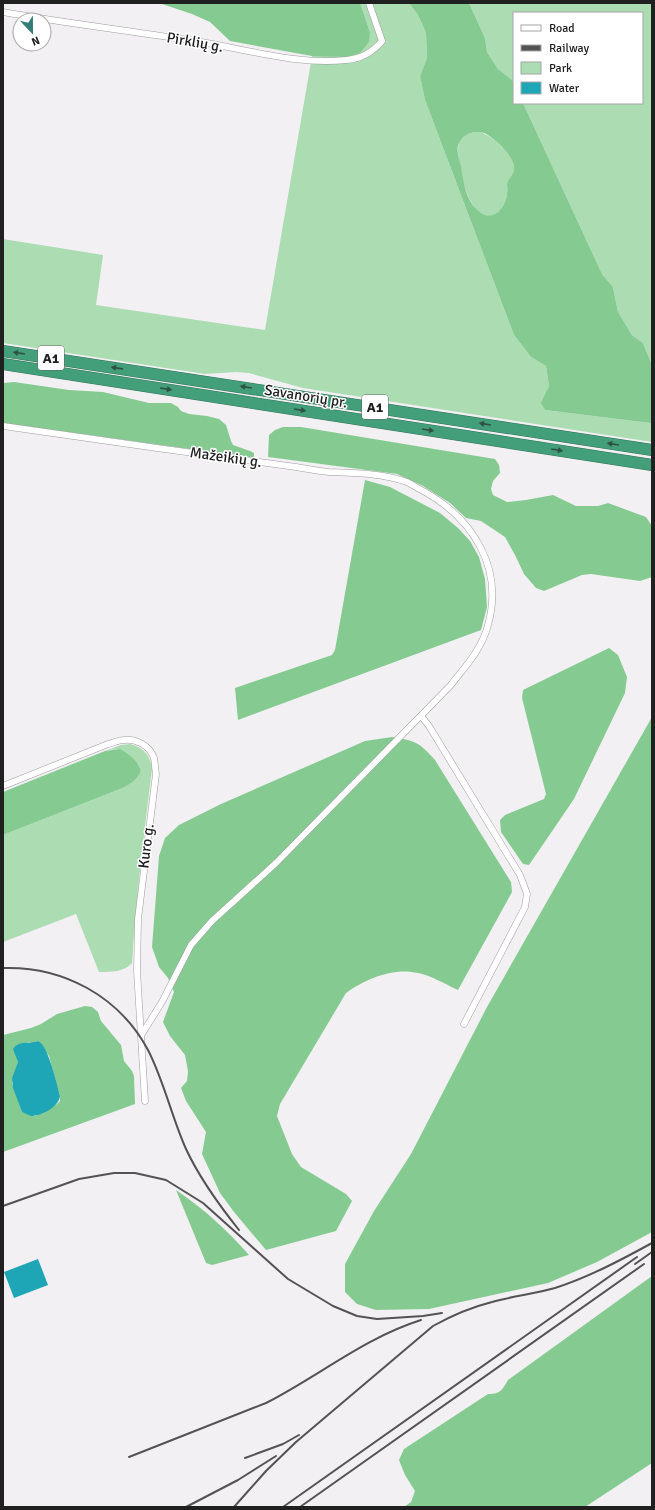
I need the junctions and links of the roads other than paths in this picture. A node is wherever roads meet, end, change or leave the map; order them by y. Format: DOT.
graph roads {
  1 [pos="369,3"];
  2 [pos="3,12"];
  3 [pos="3,350"];
  4 [pos="3,364"];
  5 [pos="3,426"];
  6 [pos="652,450"];
  7 [pos="652,465"];
  8 [pos="421,716"];
  9 [pos="3,786"];
  10 [pos="464,1024"];
  11 [pos="142,1034"];
  12 [pos="145,1101"];
  1 -- 2 [label="street, Pirklių g."];
  6 -- 3 [label="highway, Savanorių pr. / A1, one-way"];
  4 -- 7 [label="highway, Savanorių pr. / A1, one-way"];
  5 -- 8 [label="street, Mažeikių g."];
  8 -- 10 [label="street"];
  8 -- 11 [label="street, Mažeikių g."];
  9 -- 11 [label="street, Kuro g."];
  11 -- 12 [label="street, Kuro g."];
}
